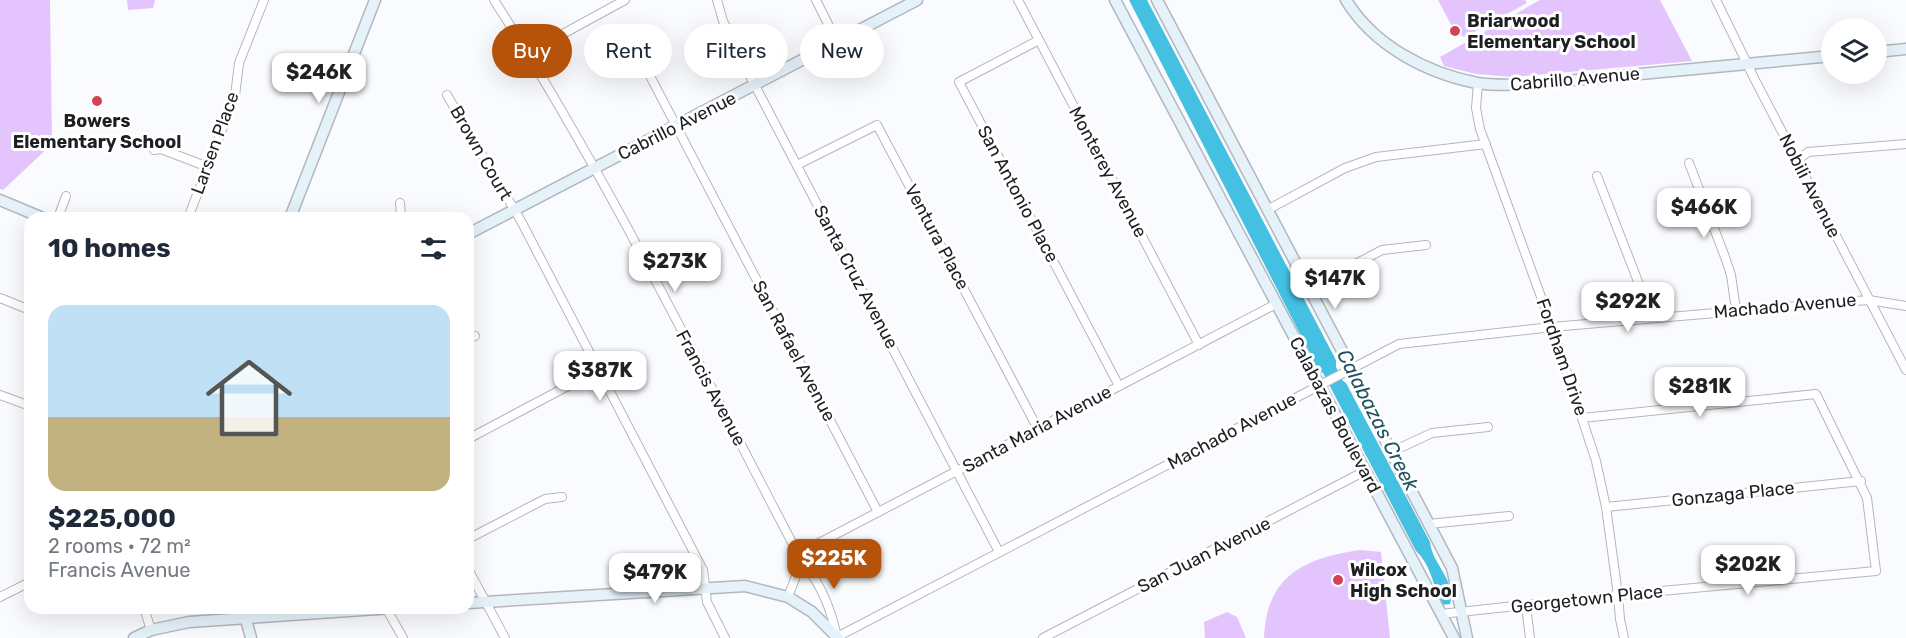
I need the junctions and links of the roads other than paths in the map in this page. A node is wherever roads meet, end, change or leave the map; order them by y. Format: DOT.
graph roads {
  1 [pos="264,0"];
  2 [pos="375,0"];
  3 [pos="494,0"];
  4 [pos="625,0"];
  5 [pos="717,0"];
  6 [pos="816,0"];
  7 [pos="916,0"];
  8 [pos="1018,0"];
  9 [pos="1116,0"];
  10 [pos="1157,0"];
  11 [pos="1346,0"];
  12 [pos="1716,0"];
  13 [pos="509,24"];
  14 [pos="828,24"];
  15 [pos="871,24"];
  16 [pos="572,29"];
  17 [pos="1039,40"];
  18 [pos="1906,49"];
  19 [pos="1887,51"];
  20 [pos="1821,57"];
  21 [pos="800,62"];
  22 [pos="1748,64"];
  23 [pos="543,78"];
  24 [pos="651,78"];
  25 [pos="1478,83"];
  26 [pos="756,85"];
  27 [pos="447,95"];
  28 [pos="676,127"];
  29 [pos="1486,144"];
  30 [pos="1906,144"];
  31 [pos="154,150"];
  32 [pos="1797,161"];
  33 [pos="1689,163"];
  34 [pos="797,165"];
  35 [pos="208,167"];
  36 [pos="595,168"];
  37 [pos="1597,176"];
  38 [pos="66,196"];
  39 [pos="0,200"];
  40 [pos="400,203"];
  41 [pos="514,210"];
  42 [pos="1267,210"];
  43 [pos="29,212"];
  44 [pos="60,212"];
  45 [pos="190,212"];
  46 [pos="292,212"];
  47 [pos="401,212"];
  48 [pos="474,231"];
  49 [pos="1426,245"];
  50 [pos="1308,289"];
  51 [pos="0,298"];
  52 [pos="1869,300"];
  53 [pos="1276,304"];
  54 [pos="1906,306"];
  55 [pos="24,308"];
  56 [pos="1736,310"];
  57 [pos="1645,319"];
  58 [pos="1552,327"];
  59 [pos="1199,345"];
  60 [pos="598,370"];
  61 [pos="1906,370"];
  62 [pos="1346,371"];
  63 [pos="1323,383"];
  64 [pos="1119,386"];
  65 [pos="0,395"];
  66 [pos="24,404"];
  67 [pos="1582,418"];
  68 [pos="1488,428"];
  69 [pos="1038,429"];
  70 [pos="474,436"];
  71 [pos="1391,452"];
  72 [pos="958,471"];
  73 [pos="1365,471"];
  74 [pos="1861,481"];
  75 [pos="562,497"];
  76 [pos="1606,507"];
  77 [pos="878,512"];
  78 [pos="1509,516"];
  79 [pos="1429,524"];
  80 [pos="474,536"];
  81 [pos="999,552"];
  82 [pos="799,557"];
  83 [pos="474,579"];
  84 [pos="24,585"];
  85 [pos="705,586"];
  86 [pos="1618,595"];
  87 [pos="0,597"];
  88 [pos="788,597"];
  89 [pos="486,602"];
  90 [pos="474,603"];
  91 [pos="1526,606"];
  92 [pos="1461,611"];
  93 [pos="146,614"];
  94 [pos="239,614"];
  95 [pos="245,614"];
  96 [pos="389,614"];
  97 [pos="1441,614"];
  98 [pos="151,630"];
  99 [pos="134,638"];
  100 [pos="251,638"];
  101 [pos="403,638"];
  102 [pos="505,638"];
  103 [pos="725,638"];
  104 [pos="837,638"];
  105 [pos="1043,638"];
  106 [pos="1454,638"];
  107 [pos="1467,638"];
  108 [pos="1530,638"];
  109 [pos="1624,638"];
  1 -- 35 [label="street, Larsen Place"];
  2 -- 46 [label="street"];
  3 -- 13 [label="street, Francis Avenue"];
  4 -- 16 [label="street"];
  5 -- 26 [label="street, Santa Cruz Avenue"];
  6 -- 14 [label="street"];
  7 -- 15 [label="street, Cabrillo Avenue"];
  8 -- 17 [label="street, Monterey Avenue"];
  9 -- 53 [label="street, Calabazas Boulevard"];
  10 -- 42 [label="street, Calabazas Boulevard"];
  11 -- 25 [label="street, Cabrillo Avenue"];
  12 -- 22 [label="street, Nobili Avenue"];
  17 -- 59 [label="street, Monterey Avenue"];
  17 -- 64 [label="street, San Antonio Place"];
  18 -- 19 [label="street"];
  20 -- 22 [label="street, Cabrillo Avenue"];
  21 -- 26 [label="street, Cabrillo Avenue"];
  22 -- 25 [label="street, Cabrillo Avenue"];
  22 -- 32 [label="street, Nobili Avenue"];
  23 -- 36 [label="street, Francis Avenue"];
  24 -- 28 [label="street, San Rafael Avenue"];
  25 -- 29 [label="street, Fordham Drive"];
  26 -- 28 [label="street, Cabrillo Avenue"];
  26 -- 34 [label="street, Santa Cruz Avenue"];
  27 -- 41 [label="street, Brown Court"];
  28 -- 36 [label="street, Cabrillo Avenue"];
  28 -- 77 [label="street, San Rafael Avenue"];
  29 -- 42 [label="street"];
  29 -- 58 [label="street, Fordham Drive"];
  30 -- 32 [label="street"];
  31 -- 35 [label="street"];
  32 -- 52 [label="street, Nobili Avenue"];
  33 -- 56 [label="street"];
  34 -- 69 [label="street, Ventura Place"];
  34 -- 72 [label="street, Santa Cruz Avenue"];
  35 -- 45 [label="street, Larsen Place"];
  36 -- 41 [label="street, Cabrillo Avenue"];
  36 -- 82 [label="street, Francis Avenue"];
  37 -- 57 [label="street"];
  38 -- 44 [label="street"];
  39 -- 43 [label="street"];
  40 -- 47 [label="street"];
  41 -- 48 [label="street, Cabrillo Avenue"];
  41 -- 60 [label="street, Brown Court"];
  42 -- 50 [label="street, Calabazas Boulevard"];
  49 -- 50 [label="street"];
  50 -- 62 [label="street, Calabazas Boulevard"];
  51 -- 55 [label="street"];
  52 -- 54 [label="street, Machado Avenue"];
  52 -- 56 [label="street, Machado Avenue"];
  52 -- 61 [label="street, Nobili Avenue"];
  53 -- 59 [label="street, Santa Maria Avenue"];
  53 -- 63 [label="street, Calabazas Boulevard"];
  56 -- 57 [label="street, Machado Avenue"];
  57 -- 58 [label="street, Machado Avenue"];
  58 -- 62 [label="street, Machado Avenue"];
  58 -- 67 [label="street, Fordham Drive"];
  59 -- 64 [label="street, Santa Maria Avenue"];
  60 -- 70 [label="street"];
  60 -- 85 [label="street, Brown Court"];
  62 -- 63 [label="street, Machado Avenue"];
  62 -- 71 [label="street, Calabazas Boulevard"];
  63 -- 73 [label="street, Calabazas Boulevard"];
  63 -- 81 [label="street, Machado Avenue"];
  64 -- 69 [label="street, Santa Maria Avenue"];
  65 -- 66 [label="street"];
  67 -- 74 [label="street"];
  67 -- 76 [label="street, Fordham Drive"];
  68 -- 71 [label="street"];
  69 -- 72 [label="street, Santa Maria Avenue"];
  71 -- 79 [label="street, Calabazas Boulevard"];
  72 -- 77 [label="street, Santa Maria Avenue"];
  72 -- 81 [label="street, Santa Cruz Avenue"];
  73 -- 97 [label="street, Calabazas Boulevard"];
  73 -- 105 [label="street, San Juan Avenue"];
  74 -- 76 [label="street, Gonzaga Place"];
  74 -- 86 [label="street, Georgetown Place"];
  75 -- 80 [label="street"];
  76 -- 86 [label="street, Fordham Drive"];
  77 -- 82 [label="street, Santa Maria Avenue"];
  78 -- 79 [label="street"];
  79 -- 92 [label="street, Calabazas Boulevard"];
  81 -- 104 [label="street, Machado Avenue"];
  82 -- 88 [label="street"];
  82 -- 104 [label="street, Francis Avenue"];
  83 -- 89 [label="street"];
  84 -- 87 [label="street"];
  85 -- 88 [label="street"];
  85 -- 89 [label="street"];
  85 -- 103 [label="street, Brown Court"];
  86 -- 91 [label="street, Georgetown Place"];
  86 -- 109 [label="street, Fordham Drive"];
  88 -- 104 [label="street"];
  89 -- 90 [label="street"];
  89 -- 102 [label="street"];
  91 -- 92 [label="street, Georgetown Place"];
  91 -- 108 [label="street"];
  92 -- 97 [label="street, Georgetown Place"];
  92 -- 107 [label="street, Calabazas Boulevard"];
  93 -- 98 [label="street"];
  94 -- 98 [label="street"];
  95 -- 100 [label="street"];
  96 -- 101 [label="street"];
  97 -- 106 [label="street, Calabazas Boulevard"];
  98 -- 99 [label="street"];
}
